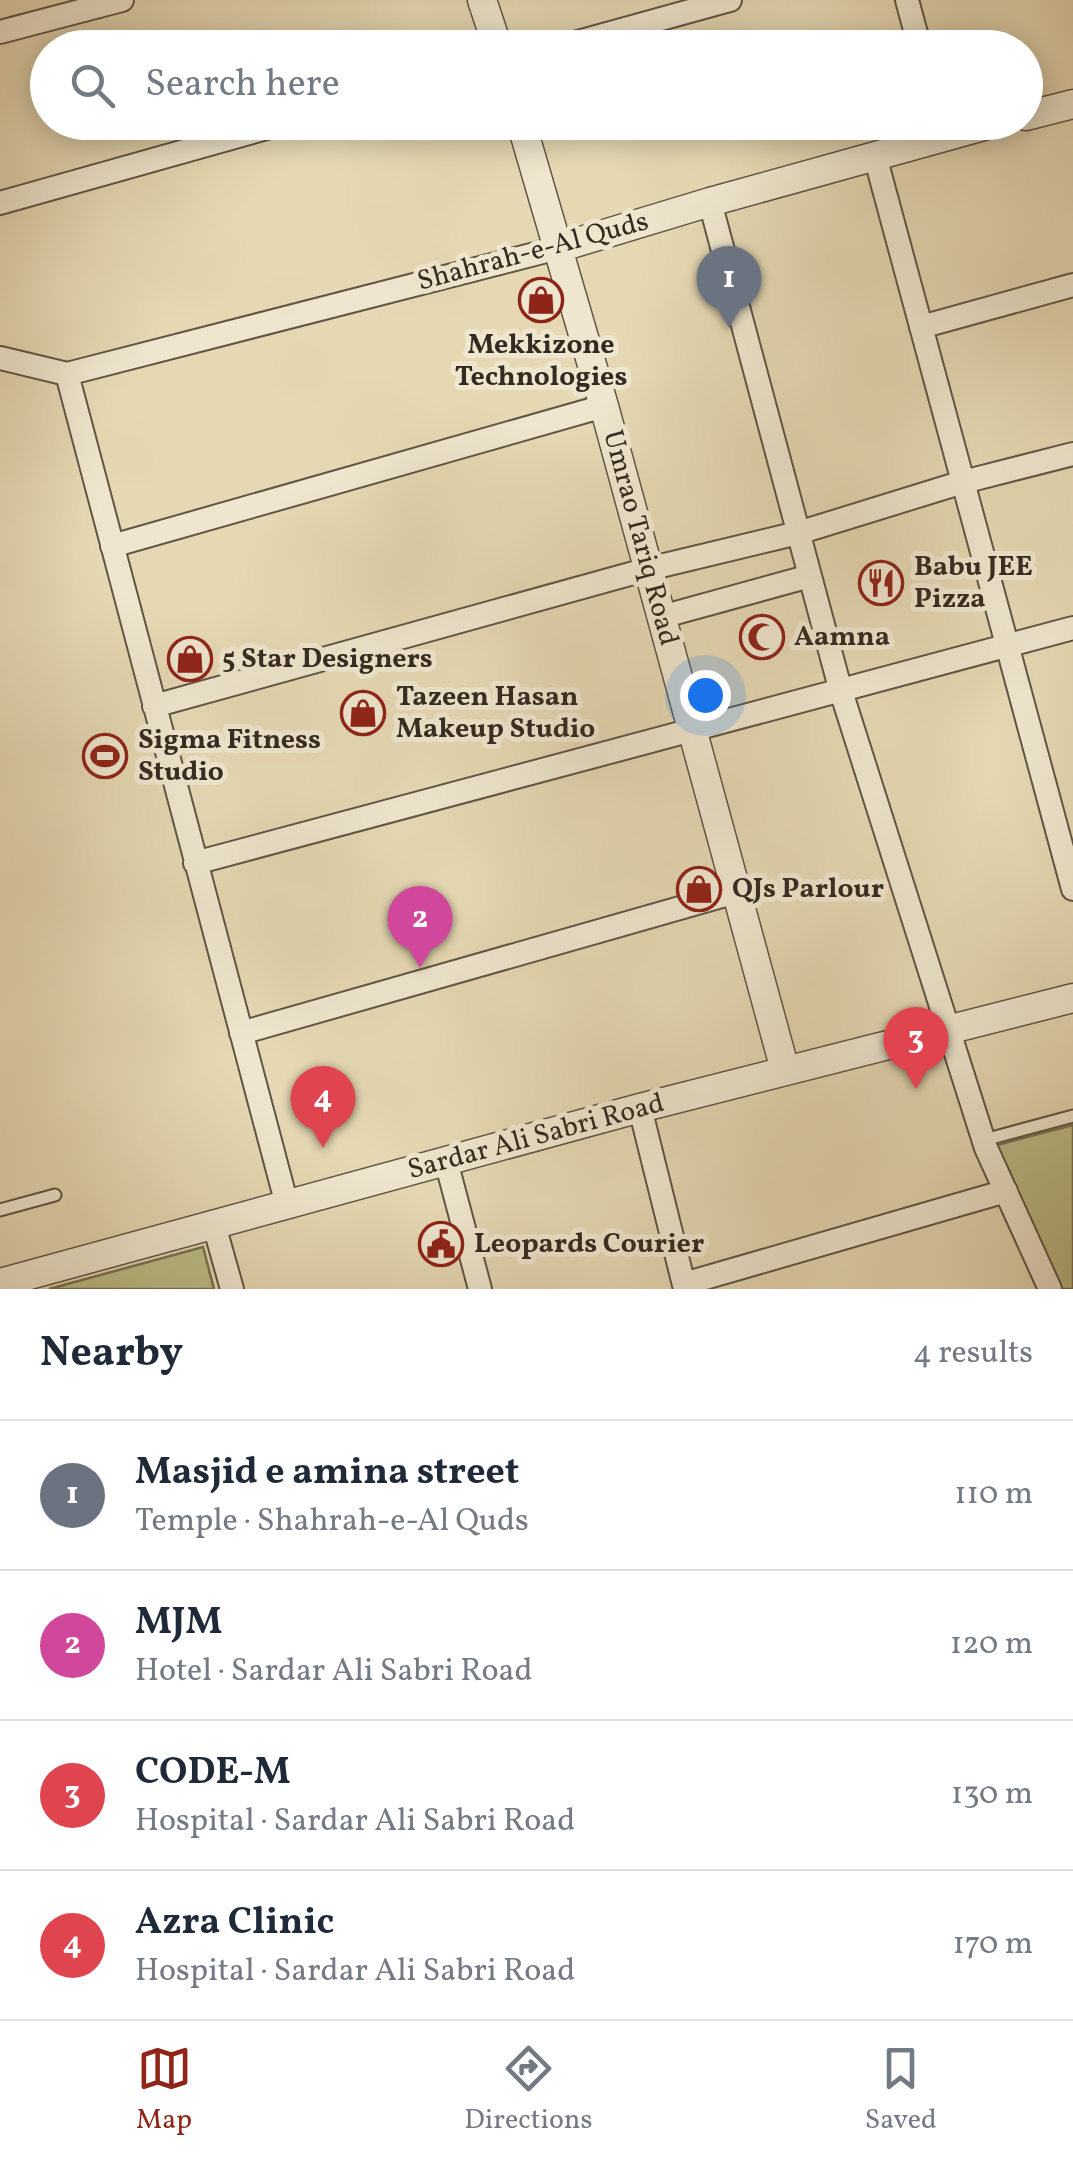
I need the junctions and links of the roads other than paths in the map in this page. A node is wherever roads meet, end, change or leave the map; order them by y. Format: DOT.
graph roads {
  1 [pos="122,0"];
  2 [pos="482,0"];
  3 [pos="730,0"];
  4 [pos="908,0"];
  5 [pos="492,30"];
  6 [pos="621,30"];
  7 [pos="916,30"];
  8 [pos="0,32"];
  9 [pos="1073,104"];
  10 [pos="1043,112"];
  11 [pos="225,140"];
  12 [pos="526,140"];
  13 [pos="916,140"];
  14 [pos="876,156"];
  15 [pos="710,202"];
  16 [pos="0,204"];
  17 [pos="558,248"];
  18 [pos="1073,284"];
  19 [pos="922,327"];
  20 [pos="0,358"];
  21 [pos="66,374"];
  22 [pos="604,406"];
  23 [pos="1073,454"];
  24 [pos="963,482"];
  25 [pos="798,533"];
  26 [pos="112,546"];
  27 [pos="648,569"];
  28 [pos="810,576"];
  29 [pos="661,617"];
  30 [pos="1073,628"];
  31 [pos="1007,645"];
  32 [pos="840,688"];
  33 [pos="154,706"];
  34 [pos="692,732"];
  35 [pos="1062,801"];
  36 [pos="196,863"];
  37 [pos="1073,889"];
  38 [pos="736,892"];
  39 [pos="1073,998"];
  40 [pos="947,1030"];
  41 [pos="240,1033"];
  42 [pos="785,1070"];
  43 [pos="640,1108"];
  44 [pos="1073,1116"];
  45 [pos="984,1140"];
  46 [pos="446,1161"];
  47 [pos="1006,1191"];
  48 [pos="55,1195"];
  49 [pos="287,1205"];
  50 [pos="0,1210"];
  51 [pos="214,1225"];
  52 [pos="0,1283"];
  53 [pos="685,1286"];
  54 [pos="232,1289"];
  55 [pos="480,1289"];
  56 [pos="1050,1289"];
  1 -- 8 [label="street"];
  2 -- 5 [label="street"];
  3 -- 6 [label="street"];
  4 -- 7 [label="street"];
  9 -- 10 [label="street"];
  11 -- 16 [label="street"];
  12 -- 17 [label="street, Umrao Tariq Road"];
  13 -- 14 [label="street, Shahrah-e-Al Quds"];
  14 -- 15 [label="street, Shahrah-e-Al Quds"];
  14 -- 19 [label="street"];
  15 -- 17 [label="street, Shahrah-e-Al Quds"];
  15 -- 25 [label="street"];
  17 -- 21 [label="street, Shahrah-e-Al Quds"];
  17 -- 22 [label="street, Umrao Tariq Road"];
  18 -- 19 [label="street"];
  19 -- 24 [label="street"];
  20 -- 21 [label="street"];
  21 -- 26 [label="street"];
  22 -- 26 [label="street"];
  22 -- 27 [label="street, Umrao Tariq Road"];
  23 -- 24 [label="street"];
  24 -- 25 [label="street"];
  24 -- 31 [label="street"];
  25 -- 27 [label="street"];
  25 -- 28 [label="street"];
  26 -- 33 [label="street"];
  27 -- 29 [label="street, Umrao Tariq Road"];
  27 -- 33 [label="street"];
  28 -- 29 [label="street"];
  28 -- 32 [label="street"];
  29 -- 34 [label="street, Umrao Tariq Road"];
  30 -- 31 [label="street"];
  31 -- 32 [label="street"];
  31 -- 35 [label="street"];
  32 -- 34 [label="street"];
  32 -- 40 [label="street"];
  33 -- 36 [label="street"];
  34 -- 36 [label="street"];
  34 -- 38 [label="street, Umrao Tariq Road"];
  35 -- 37 [label="street"];
  36 -- 41 [label="street"];
  38 -- 41 [label="street"];
  38 -- 42 [label="street, Umrao Tariq Road"];
  39 -- 40 [label="street, Sardar Ali Sabri Road"];
  40 -- 42 [label="street, Sardar Ali Sabri Road"];
  40 -- 45 [label="street"];
  41 -- 49 [label="street"];
  42 -- 43 [label="street, Sardar Ali Sabri Road"];
  43 -- 46 [label="street, Sardar Ali Sabri Road"];
  43 -- 53 [label="street"];
  44 -- 45 [label="lane"];
  45 -- 47 [label="street"];
  46 -- 49 [label="street, Sardar Ali Sabri Road"];
  46 -- 55 [label="street"];
  47 -- 53 [label="street"];
  47 -- 56 [label="street"];
  48 -- 50 [label="lane"];
  49 -- 51 [label="street, Sardar Ali Sabri Road"];
  51 -- 52 [label="street, Sardar Ali Sabri Road"];
  51 -- 54 [label="street"];
}
